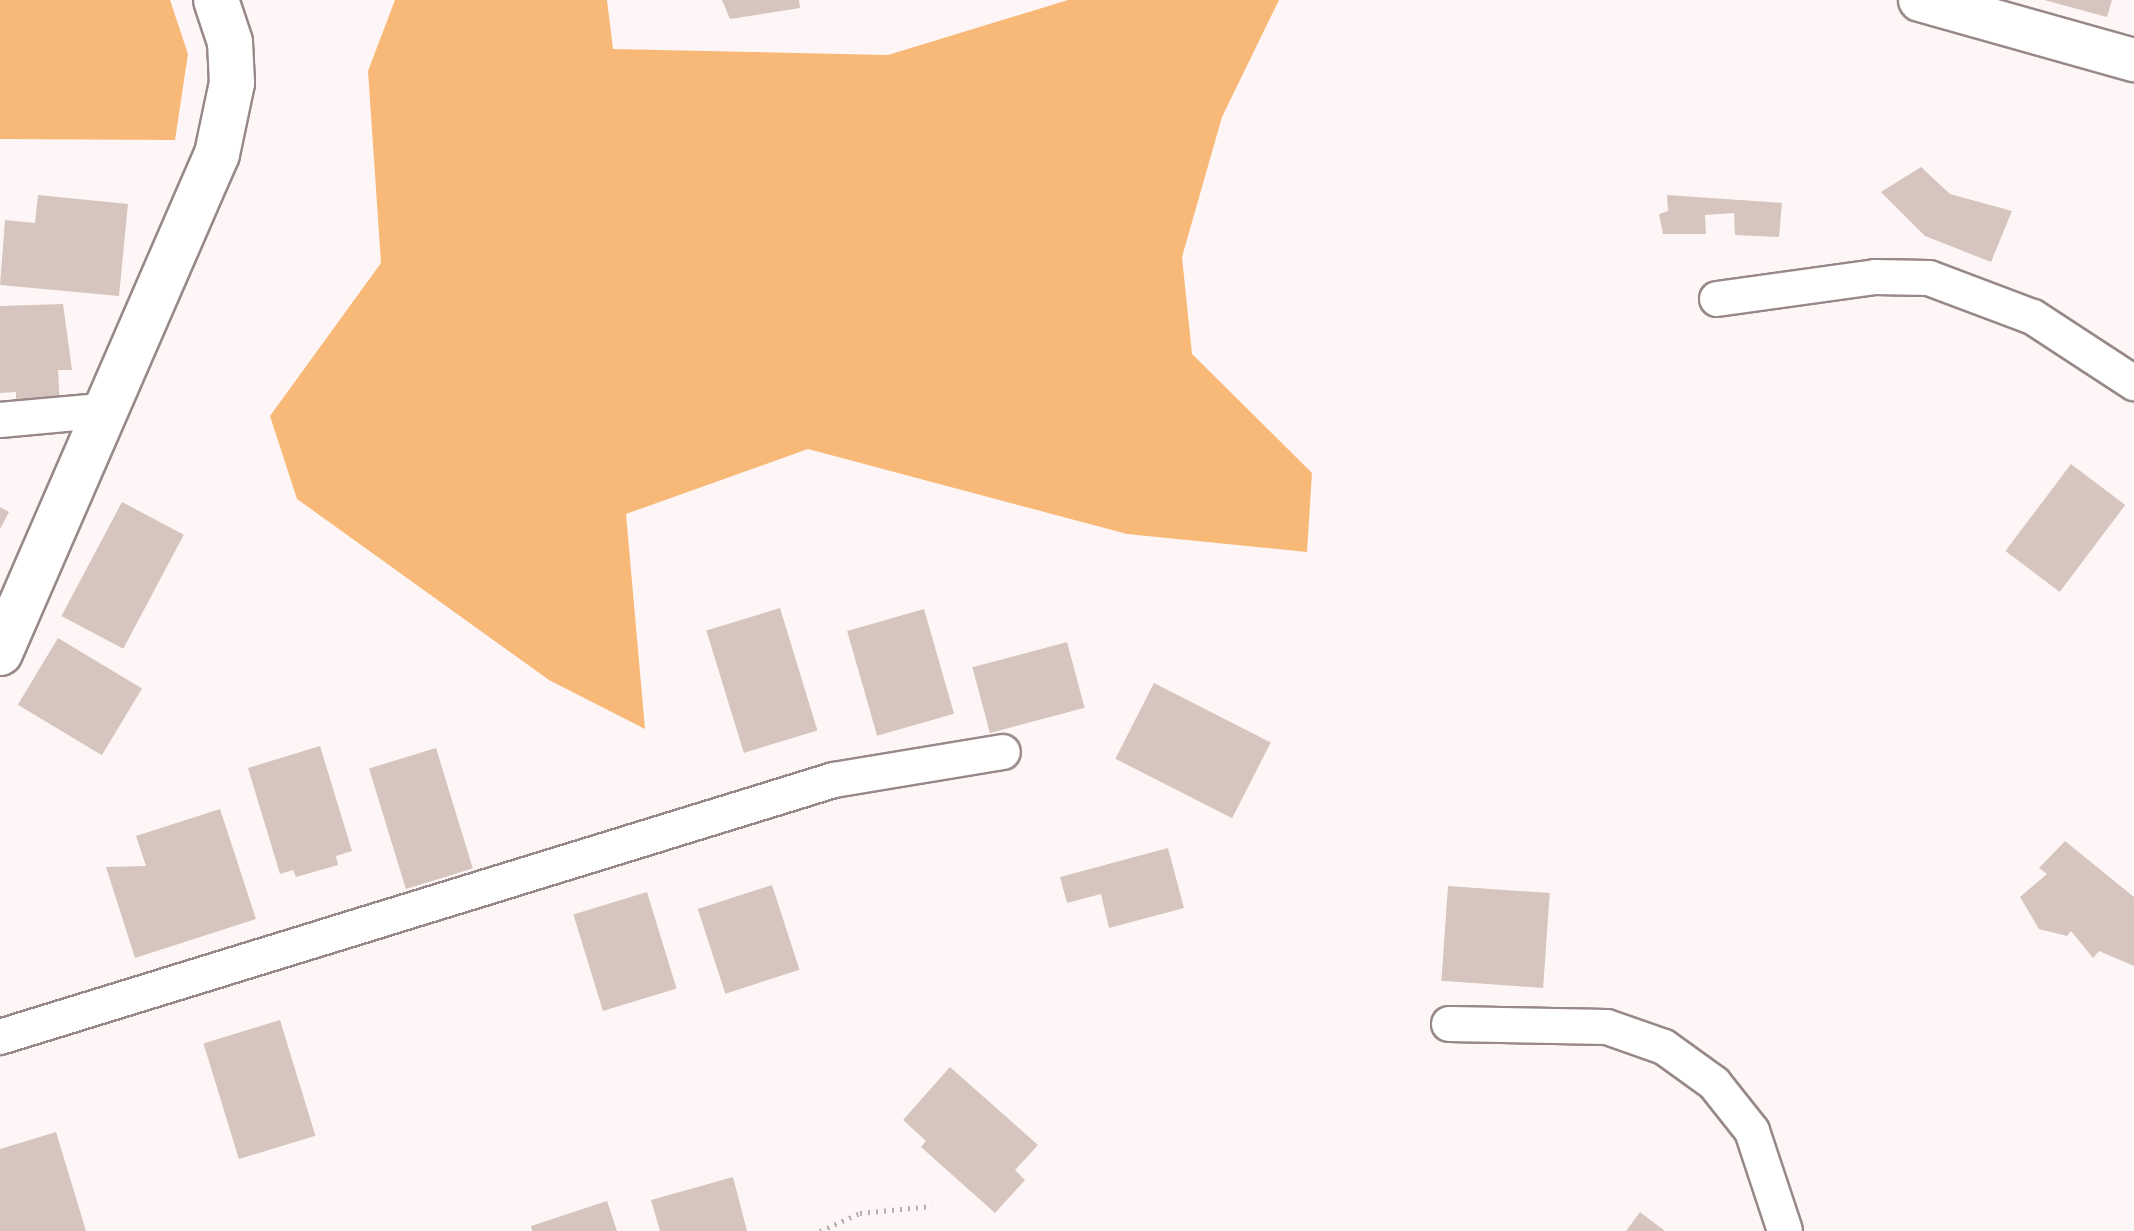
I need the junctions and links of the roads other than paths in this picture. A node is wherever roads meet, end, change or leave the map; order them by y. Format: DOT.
graph roads {
  1 [pos="216,0"];
  2 [pos="1920,0"];
  3 [pos="2134,60"];
  4 [pos="1717,299"];
  5 [pos="2134,383"];
  6 [pos="109,410"];
  7 [pos="0,420"];
  8 [pos="0,653"];
  9 [pos="1003,752"];
  10 [pos="1449,1024"];
  11 [pos="0,1037"];
  12 [pos="1785,1231"];
  1 -- 6 [label="main road"];
  2 -- 3 [label="street"];
  4 -- 5 [label="street"];
  6 -- 7 [label="street"];
  6 -- 8 [label="main road"];
  9 -- 11 [label="street"];
  10 -- 12 [label="street"];
}
